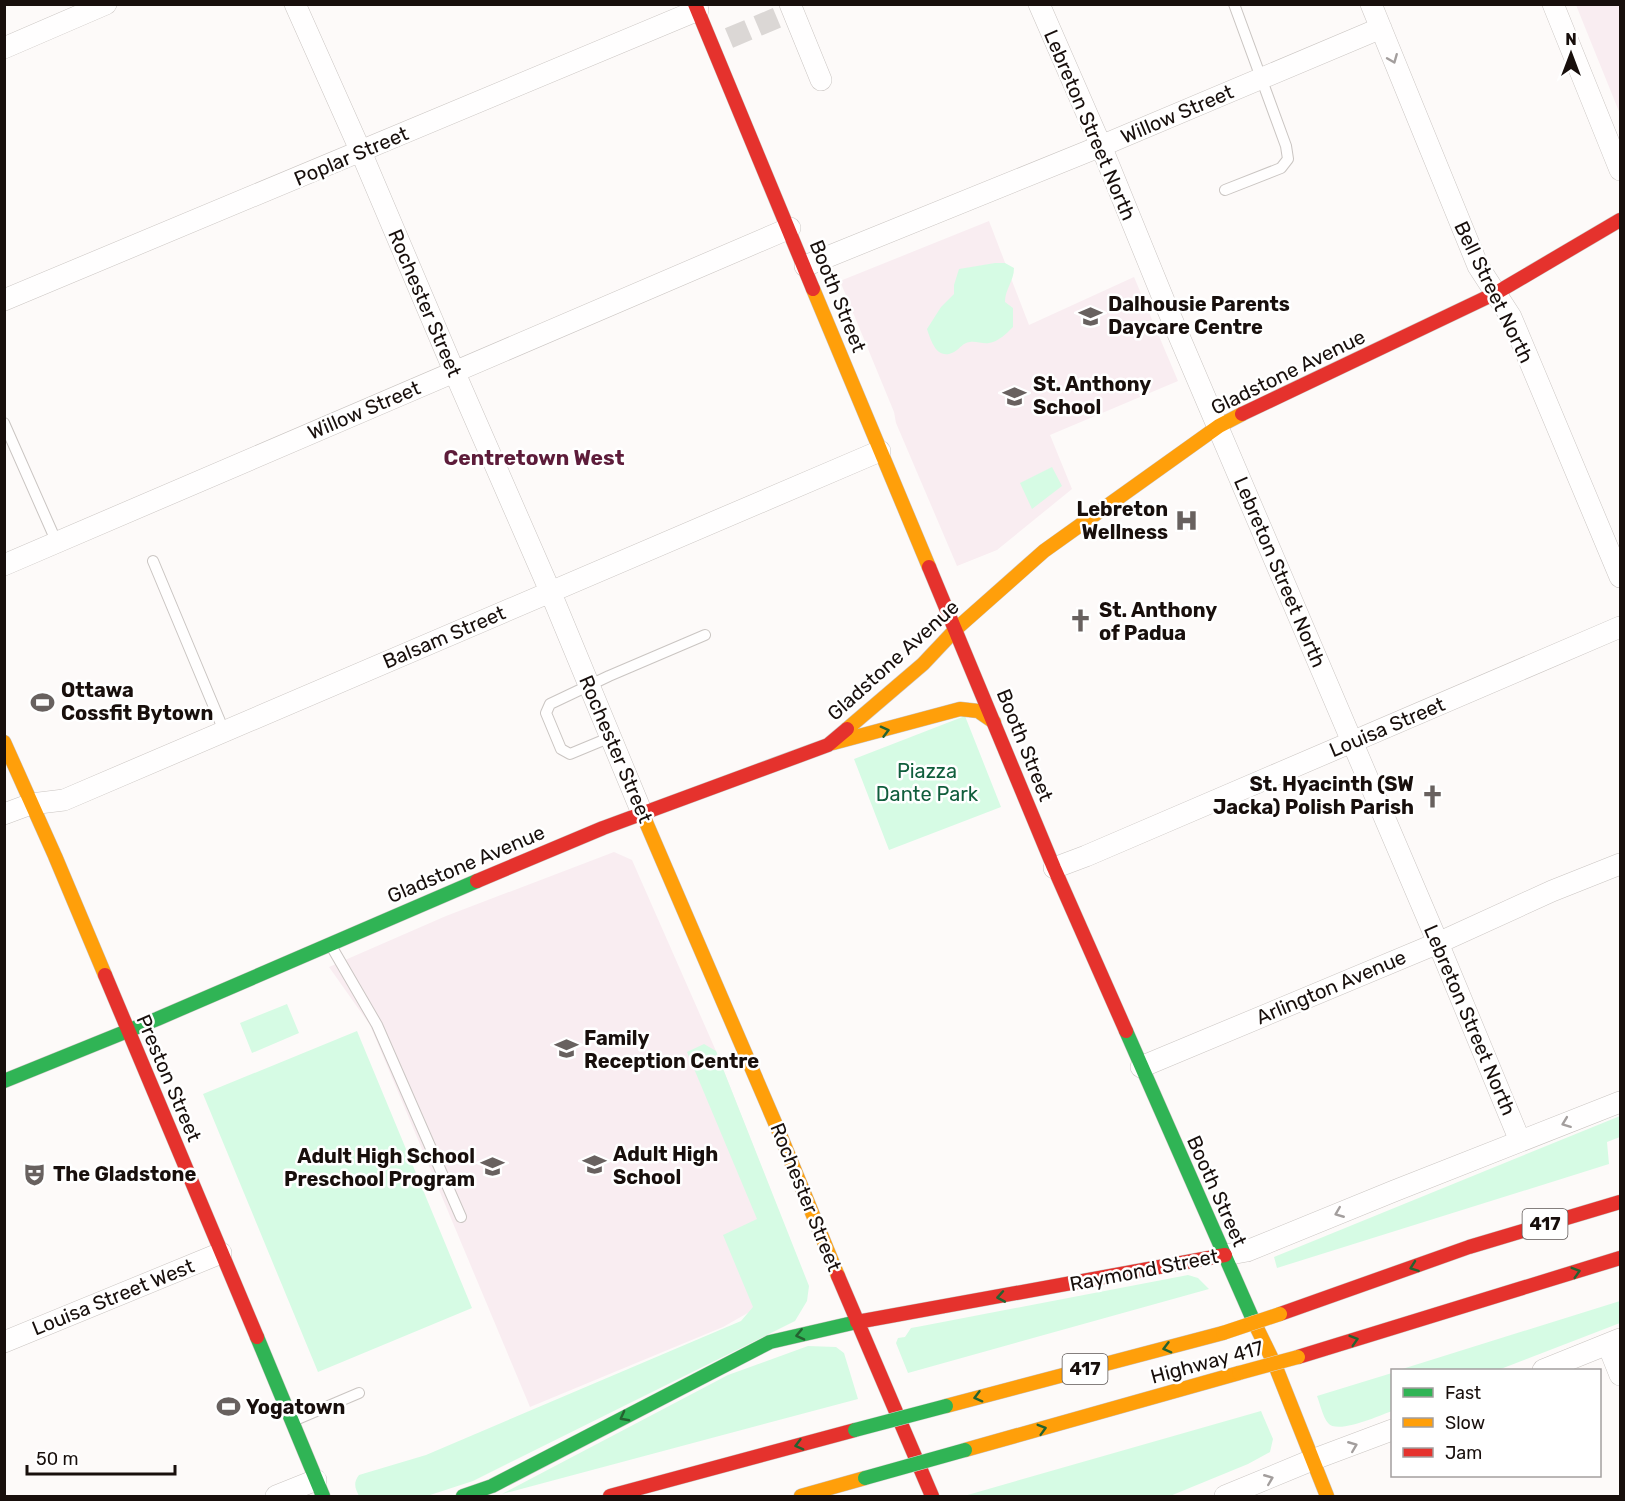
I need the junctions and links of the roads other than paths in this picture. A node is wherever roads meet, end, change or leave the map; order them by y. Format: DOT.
graph roads {
  1 [pos="106,4"];
  2 [pos="295,4"];
  3 [pos="790,4"];
  4 [pos="1039,4"];
  5 [pos="1234,4"];
  6 [pos="1371,4"];
  7 [pos="1553,4"];
  8 [pos="697,7"];
  9 [pos="1381,28"];
  10 [pos="4,48"];
  11 [pos="1261,78"];
  12 [pos="821,80"];
  13 [pos="1101,146"];
  14 [pos="361,152"];
  15 [pos="1620,171"];
  16 [pos="1225,190"];
  17 [pos="1620,220"];
  18 [pos="790,228"];
  19 [pos="805,266"];
  20 [pos="1496,293"];
  21 [pos="4,300"];
  22 [pos="454,371"];
  23 [pos="4,423"];
  24 [pos="1219,426"];
  25 [pos="880,451"];
  26 [pos="57,543"];
  27 [pos="153,561"];
  28 [pos="4,565"];
  29 [pos="1620,577"];
  30 [pos="550,591"];
  31 [pos="1620,627"];
  32 [pos="956,629"];
  33 [pos="705,635"];
  34 [pos="590,686"];
  35 [pos="994,722"];
  36 [pos="224,731"];
  37 [pos="611,737"];
  38 [pos="4,742"];
  39 [pos="1352,742"];
  40 [pos="828,745"];
  41 [pos="31,804"];
  42 [pos="642,813"];
  43 [pos="4,814"];
  44 [pos="1620,864"];
  45 [pos="1054,868"];
  46 [pos="330,943"];
  47 [pos="1438,943"];
  48 [pos="128,1030"];
  49 [pos="1141,1067"];
  50 [pos="4,1081"];
  51 [pos="1620,1102"];
  52 [pos="1520,1141"];
  53 [pos="1577,1200"];
  54 [pos="1620,1202"];
  55 [pos="461,1217"];
  56 [pos="1469,1247"];
  57 [pos="221,1253"];
  58 [pos="1225,1255"];
  59 [pos="1620,1258"];
  60 [pos="857,1322"];
  61 [pos="4,1342"];
  62 [pos="1614,1342"];
  63 [pos="1548,1369"];
  64 [pos="1620,1375"];
  65 [pos="359,1393"];
  66 [pos="291,1421"];
  67 [pos="1391,1430"];
  68 [pos="1312,1460"];
  69 [pos="319,1488"];
  70 [pos="276,1497"];
  71 [pos="463,1497"];
  72 [pos="610,1497"];
  73 [pos="801,1497"];
  74 [pos="932,1497"];
  75 [pos="1225,1497"];
  76 [pos="1327,1497"];
  1 -- 10 [label="street"];
  2 -- 14 [label="street, Rochester Street"];
  3 -- 12 [label="street"];
  4 -- 13 [label="street, Lebreton Street North"];
  5 -- 11 [label="lane"];
  6 -- 9 [label="street, Bell Street North"];
  7 -- 15 [label="street"];
  8 -- 14 [label="street, Poplar Street"];
  8 -- 18 [label="main road, Booth Street"];
  9 -- 11 [label="street, Willow Street"];
  9 -- 20 [label="street, Bell Street North, one-way"];
  11 -- 13 [label="street, Willow Street"];
  11 -- 16 [label="lane"];
  13 -- 19 [label="street, Willow Street"];
  13 -- 24 [label="street, Lebreton Street North"];
  14 -- 21 [label="street, Poplar Street"];
  14 -- 22 [label="street, Rochester Street"];
  17 -- 20 [label="main road, Gladstone Avenue"];
  18 -- 19 [label="main road, Booth Street"];
  18 -- 22 [label="street, Willow Street"];
  19 -- 25 [label="main road, Booth Street"];
  20 -- 24 [label="main road, Gladstone Avenue"];
  20 -- 29 [label="street, Bell Street North"];
  22 -- 26 [label="street, Willow Street"];
  22 -- 30 [label="street, Rochester Street"];
  23 -- 26 [label="lane"];
  24 -- 32 [label="main road, Gladstone Avenue"];
  24 -- 39 [label="street, Lebreton Street North"];
  25 -- 30 [label="street, Balsam Street"];
  25 -- 32 [label="main road, Booth Street"];
  26 -- 28 [label="street, Willow Street"];
  27 -- 36 [label="lane"];
  30 -- 34 [label="street, Rochester Street"];
  30 -- 36 [label="street, Balsam Street"];
  31 -- 39 [label="street, Louisa Street"];
  32 -- 35 [label="main road, Booth Street"];
  32 -- 40 [label="main road, Gladstone Avenue"];
  33 -- 34 [label="lane"];
  34 -- 37 [label="street, Rochester Street"];
  34 -- 37 [label="lane"];
  40 -- 35 [label="main road, one-way"];
  35 -- 45 [label="main road, Booth Street"];
  36 -- 41 [label="street, Balsam Street"];
  37 -- 42 [label="street, Rochester Street"];
  38 -- 41 [label="main road, Preston Street"];
  39 -- 45 [label="street, Louisa Street"];
  39 -- 47 [label="street, Lebreton Street North"];
  40 -- 42 [label="main road, Gladstone Avenue"];
  41 -- 43 [label="street, Balsam Street"];
  41 -- 48 [label="main road, Preston Street"];
  42 -- 46 [label="main road, Gladstone Avenue"];
  42 -- 60 [label="main road, Rochester Street"];
  44 -- 47 [label="street, Arlington Avenue"];
  45 -- 49 [label="main road, Booth Street"];
  46 -- 48 [label="main road, Gladstone Avenue"];
  46 -- 55 [label="lane"];
  47 -- 49 [label="street, Arlington Avenue"];
  47 -- 52 [label="street, Lebreton Street North"];
  48 -- 50 [label="main road, Gladstone Avenue"];
  48 -- 57 [label="main road, Preston Street"];
  49 -- 58 [label="main road, Booth Street"];
  51 -- 52 [label="street, Raymond Street, one-way"];
  52 -- 58 [label="street, Raymond Street, one-way"];
  53 -- 56 [label="main road"];
  54 -- 56 [label="main road, 417"];
  56 -- 72 [label="main road, 417, one-way, bridge"];
  57 -- 61 [label="street, Louisa Street West"];
  57 -- 66 [label="main road, Preston Street"];
  58 -- 60 [label="main road, Raymond Street, one-way"];
  58 -- 68 [label="main road, Booth Street"];
  73 -- 59 [label="main road, Highway 417 / 417, one-way, bridge"];
  60 -- 71 [label="main road, Raymond Street, one-way"];
  60 -- 74 [label="main road, Rochester Street"];
  62 -- 63 [label="street"];
  62 -- 64 [label="street"];
  65 -- 66 [label="lane"];
  66 -- 69 [label="main road, Preston Street"];
  68 -- 67 [label="street, one-way"];
  75 -- 68 [label="street, one-way"];
  68 -- 76 [label="main road, Booth Street"];
  69 -- 70 [label="street"];
}
